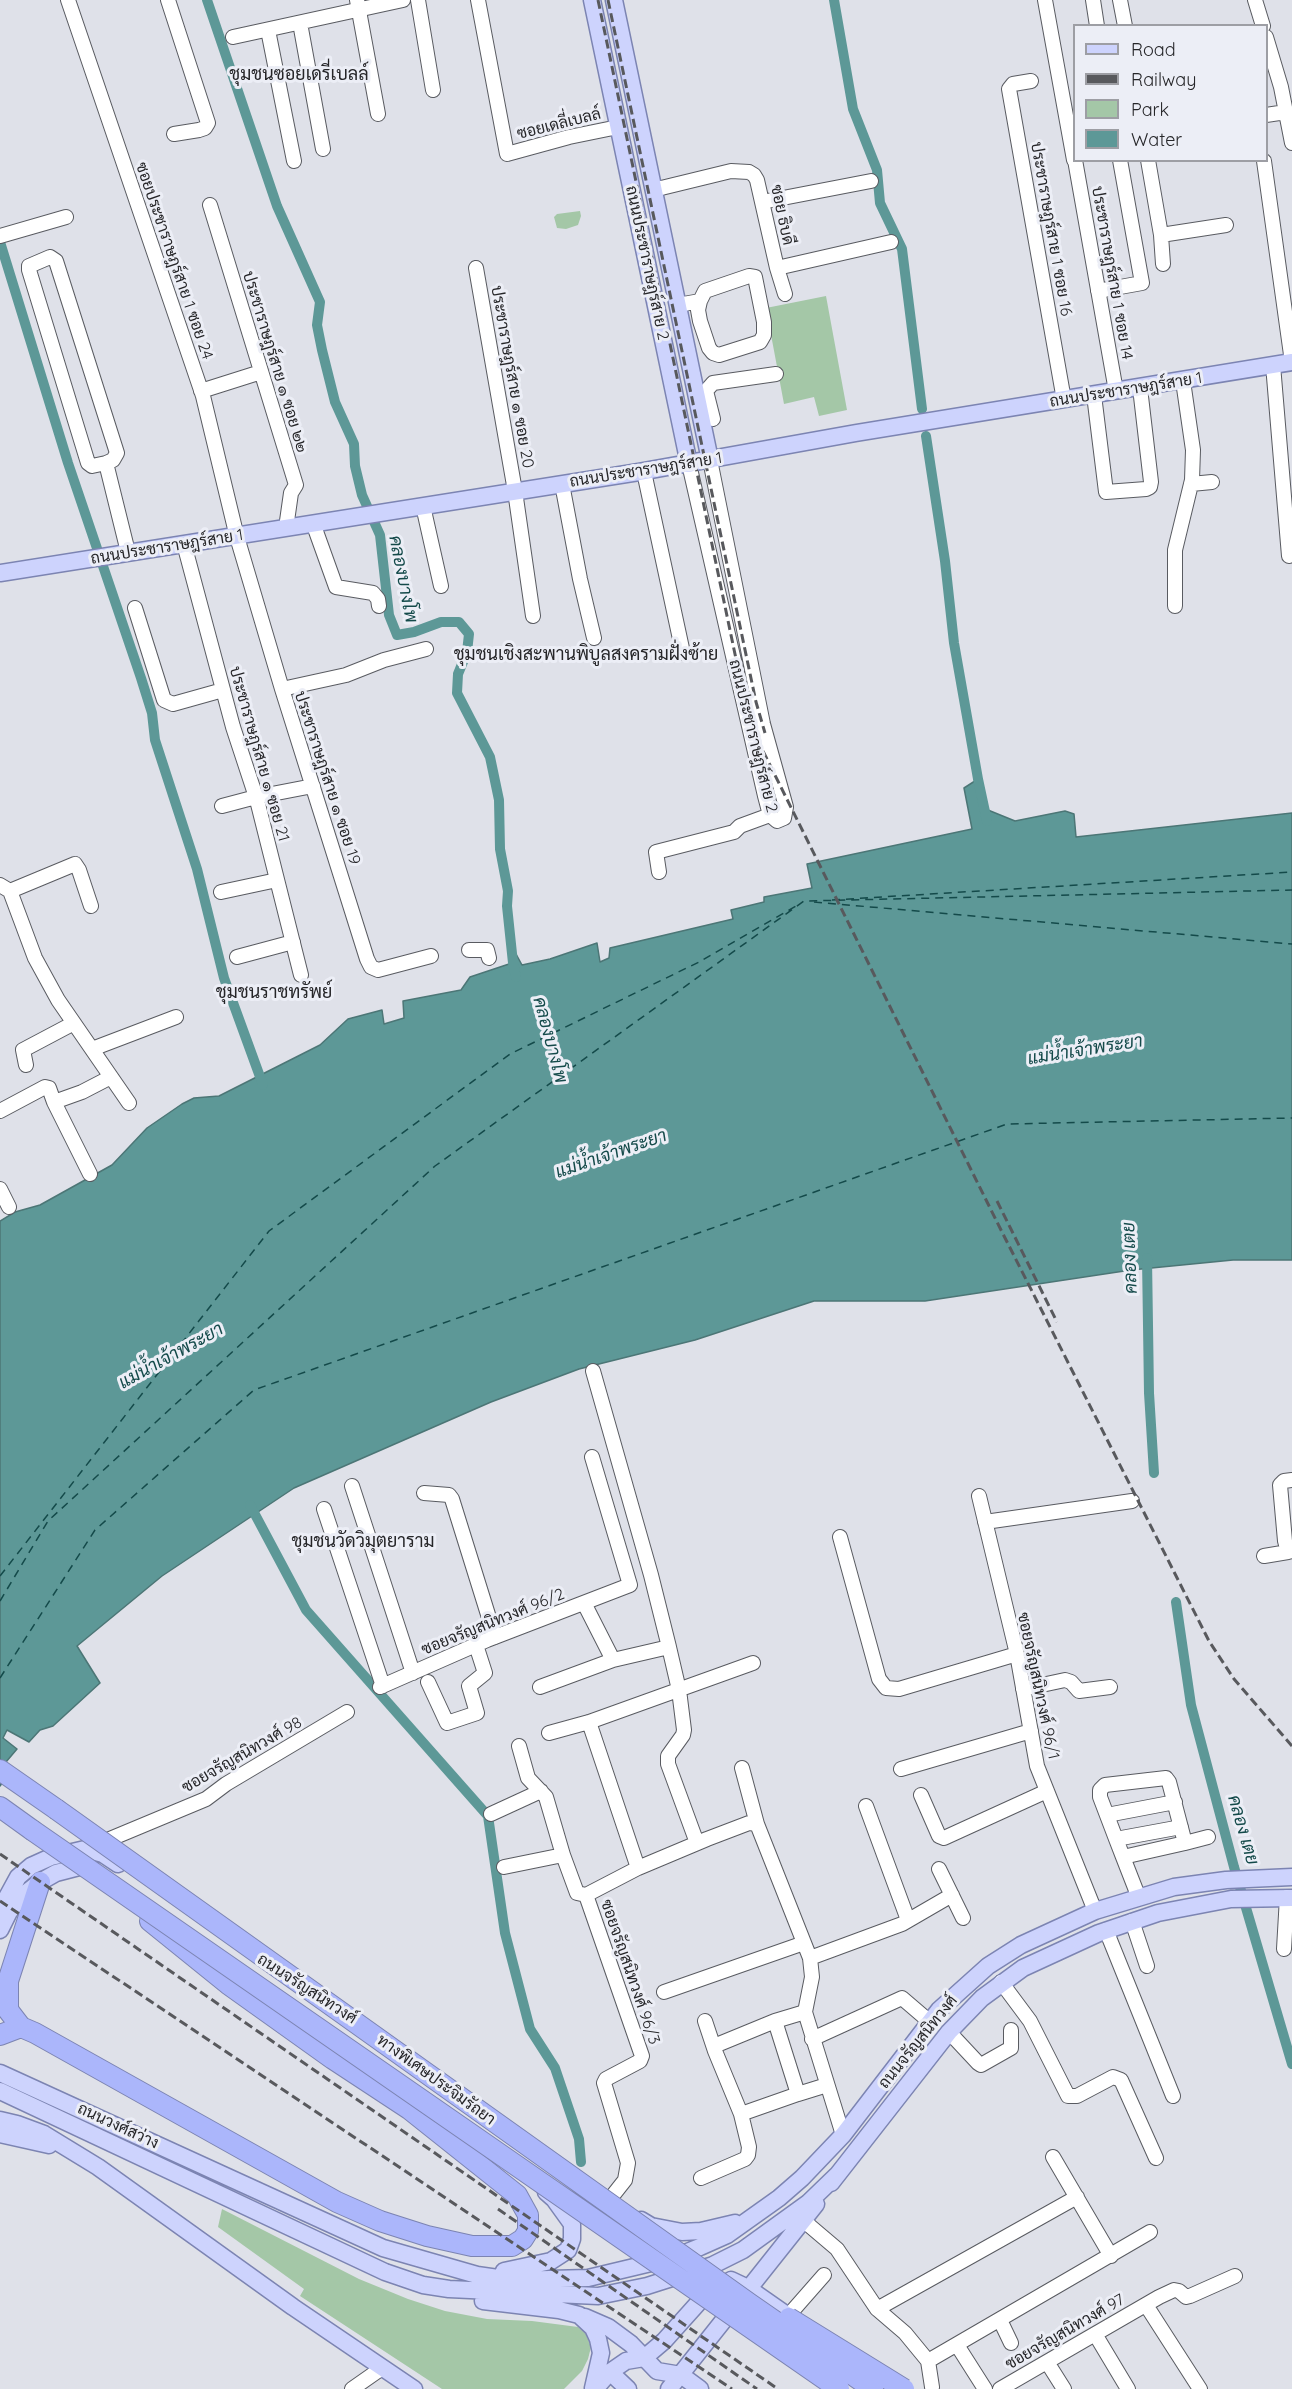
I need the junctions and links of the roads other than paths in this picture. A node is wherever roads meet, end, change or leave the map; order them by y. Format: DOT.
graph roads {
  1 [pos="68,0"];
  2 [pos="168,0"];
  3 [pos="403,0"];
  4 [pos="418,0"];
  5 [pos="478,0"];
  6 [pos="592,0"];
  7 [pos="614,0"];
  8 [pos="1045,0"];
  9 [pos="1093,0"];
  10 [pos="1120,0"];
  11 [pos="1255,0"];
  12 [pos="358,5"];
  13 [pos="300,23"];
  14 [pos="1097,24"];
  15 [pos="1125,24"];
  16 [pos="1262,24"];
  17 [pos="268,30"];
  18 [pos="233,38"];
  19 [pos="1268,45"];
  20 [pos="1031,81"];
  21 [pos="1067,83"];
  22 [pos="433,90"];
  23 [pos="1286,112"];
  24 [pos="378,114"];
  25 [pos="1268,115"];
  26 [pos="641,123"];
  27 [pos="618,127"];
  28 [pos="174,134"];
  29 [pos="1073,141"];
  30 [pos="1292,143"];
  31 [pos="323,149"];
  32 [pos="294,160"];
  33 [pos="1075,162"];
  34 [pos="1120,162"];
  35 [pos="1148,162"];
  36 [pos="1264,162"];
  37 [pos="871,181"];
  38 [pos="653,190"];
  39 [pos="762,202"];
  40 [pos="210,205"];
  41 [pos="66,217"];
  42 [pos="1226,225"];
  43 [pos="1161,235"];
  44 [pos="2,236"];
  45 [pos="891,242"];
  46 [pos="1163,264"];
  47 [pos="476,268"];
  48 [pos="777,268"];
  49 [pos="1098,291"];
  50 [pos="785,294"];
  51 [pos="700,301"];
  52 [pos="678,305"];
  53 [pos="1292,362"];
  54 [pos="1273,365"];
  55 [pos="261,372"];
  56 [pos="776,374"];
  57 [pos="1183,381"];
  58 [pos="1140,388"];
  59 [pos="201,391"];
  60 [pos="1116,391"];
  61 [pos="701,393"];
  62 [pos="1094,395"];
  63 [pos="1064,400"];
  64 [pos="713,419"];
  65 [pos="710,460"];
  66 [pos="106,463"];
  67 [pos="689,464"];
  68 [pos="644,472"];
  69 [pos="1212,482"];
  70 [pos="562,484"];
  71 [pos="1191,484"];
  72 [pos="515,491"];
  73 [pos="423,506"];
  74 [pos="313,524"];
  75 [pos="286,528"];
  76 [pos="237,537"];
  77 [pos="184,544"];
  78 [pos="128,552"];
  79 [pos="1288,556"];
  80 [pos="0,573"];
  81 [pos="441,586"];
  82 [pos="379,606"];
  83 [pos="1175,606"];
  84 [pos="135,608"];
  85 [pos="533,616"];
  86 [pos="594,638"];
  87 [pos="426,649"];
  88 [pos="683,653"];
  89 [pos="282,689"];
  90 [pos="223,690"];
  91 [pos="312,786"];
  92 [pos="256,797"];
  93 [pos="222,806"];
  94 [pos="770,814"];
  95 [pos="660,872"];
  96 [pos="278,880"];
  97 [pos="5,888"];
  98 [pos="221,892"];
  99 [pos="91,906"];
  100 [pos="293,942"];
  101 [pos="469,950"];
  102 [pos="431,956"];
  103 [pos="237,957"];
  104 [pos="489,958"];
  105 [pos="301,975"];
  106 [pos="176,1017"];
  107 [pos="74,1023"];
  108 [pos="92,1049"];
  109 [pos="26,1065"];
  110 [pos="111,1077"];
  111 [pos="54,1102"];
  112 [pos="129,1103"];
  113 [pos="0,1111"];
  114 [pos="90,1174"];
  115 [pos="0,1190"];
  116 [pos="9,1207"];
  117 [pos="593,1371"];
  118 [pos="592,1457"];
  119 [pos="1292,1480"];
  120 [pos="352,1486"];
  121 [pos="424,1493"];
  122 [pos="979,1496"];
  123 [pos="1132,1501"];
  124 [pos="324,1509"];
  125 [pos="985,1522"];
  126 [pos="840,1537"];
  127 [pos="1290,1551"];
  128 [pos="1264,1556"];
  129 [pos="584,1603"];
  130 [pos="495,1637"];
  131 [pos="476,1645"];
  132 [pos="669,1647"];
  133 [pos="1017,1654"];
  134 [pos="613,1660"];
  135 [pos="753,1663"];
  136 [pos="413,1673"];
  137 [pos="428,1682"];
  138 [pos="540,1687"];
  139 [pos="1110,1687"];
  140 [pos="1023,1689"];
  141 [pos="679,1690"];
  142 [pos="347,1712"];
  143 [pos="589,1722"];
  144 [pos="1031,1731"];
  145 [pos="549,1733"];
  146 [pos="519,1746"];
  147 [pos="742,1768"];
  148 [pos="901,1769"];
  149 [pos="0,1770"];
  150 [pos="541,1791"];
  151 [pos="1047,1791"];
  152 [pos="921,1795"];
  153 [pos="1174,1802"];
  154 [pos="866,1806"];
  155 [pos="0,1807"];
  156 [pos="491,1814"];
  157 [pos="1107,1815"];
  158 [pos="757,1824"];
  159 [pos="1181,1827"];
  160 [pos="1208,1837"];
  161 [pos="1116,1839"];
  162 [pos="697,1843"];
  163 [pos="1185,1844"];
  164 [pos="85,1850"];
  165 [pos="563,1855"];
  166 [pos="1123,1857"];
  167 [pos="504,1867"];
  168 [pos="638,1868"];
  169 [pos="939,1869"];
  170 [pos="1292,1877"];
  171 [pos="40,1882"];
  172 [pos="112,1885"];
  173 [pos="586,1895"];
  174 [pos="952,1895"];
  175 [pos="1139,1898"];
  176 [pos="1289,1898"];
  177 [pos="0,1910"];
  178 [pos="1095,1911"];
  179 [pos="963,1918"];
  180 [pos="908,1920"];
  181 [pos="1132,1921"];
  182 [pos="0,1930"];
  183 [pos="1106,1930"];
  184 [pos="804,1943"];
  185 [pos="1284,1948"];
  186 [pos="810,1958"];
  187 [pos="1147,1966"];
  188 [pos="1001,1982"];
  189 [pos="664,1992"];
  190 [pos="805,2012"];
  191 [pos="705,2020"];
  192 [pos="775,2021"];
  193 [pos="930,2022"];
  194 [pos="21,2027"];
  195 [pos="1011,2030"];
  196 [pos="949,2032"];
  197 [pos="0,2035"];
  198 [pos="812,2039"];
  199 [pos="715,2047"];
  200 [pos="0,2073"];
  201 [pos="827,2085"];
  202 [pos="0,2091"];
  203 [pos="798,2094"];
  204 [pos="1173,2096"];
  205 [pos="741,2114"];
  206 [pos="0,2120"];
  207 [pos="0,2134"];
  208 [pos="843,2135"];
  209 [pos="65,2149"];
  210 [pos="1053,2157"];
  211 [pos="1156,2158"];
  212 [pos="553,2159"];
  213 [pos="524,2175"];
  214 [pos="837,2175"];
  215 [pos="701,2178"];
  216 [pos="237,2180"];
  217 [pos="1077,2197"];
  218 [pos="230,2199"];
  219 [pos="610,2199"];
  220 [pos="750,2219"];
  221 [pos="804,2221"];
  222 [pos="1149,2232"];
  223 [pos="1111,2256"];
  224 [pos="824,2274"];
  225 [pos="477,2275"];
  226 [pos="1235,2276"];
  227 [pos="449,2289"];
  228 [pos="755,2297"];
  229 [pos="1146,2304"];
  230 [pos="877,2309"];
  231 [pos="579,2315"];
  232 [pos="788,2316"];
  233 [pos="999,2320"];
  234 [pos="718,2327"];
  235 [pos="1095,2334"];
  236 [pos="1011,2343"];
  237 [pos="831,2345"];
  238 [pos="957,2345"];
  239 [pos="644,2358"];
  240 [pos="928,2361"];
  241 [pos="1047,2362"];
  242 [pos="382,2368"];
  243 [pos="610,2372"];
  244 [pos="681,2375"];
  245 [pos="810,2378"];
  246 [pos="932,2387"];
  247 [pos="352,2389"];
  248 [pos="414,2389"];
  249 [pos="594,2389"];
  250 [pos="628,2389"];
  251 [pos="669,2389"];
  252 [pos="700,2389"];
  253 [pos="825,2389"];
  254 [pos="838,2389"];
  255 [pos="873,2389"];
  256 [pos="892,2389"];
  257 [pos="904,2389"];
  258 [pos="985,2389"];
  259 [pos="1000,2389"];
  260 [pos="1064,2389"];
  261 [pos="1128,2389"];
  262 [pos="1200,2389"];
  1 -- 59 [label="street, ซอยประชาราษฎร์สาย 1 ซอย 24"];
  2 -- 28 [label="street"];
  3 -- 12 [label="street"];
  4 -- 22 [label="street"];
  5 -- 27 [label="street, ซอยเดลี่เบลล์"];
  6 -- 27 [label="main road, ถนนประชาราษฎร์สาย 2"];
  7 -- 26 [label="main road, ถนนประชาราษฎร์สาย 2"];
  8 -- 21 [label="street, ประชาราษฎร์สาย 1 ซอย 14"];
  9 -- 14 [label="street"];
  10 -- 15 [label="street"];
  11 -- 16 [label="street"];
  12 -- 13 [label="street"];
  12 -- 24 [label="street"];
  13 -- 17 [label="street"];
  13 -- 31 [label="street"];
  17 -- 18 [label="street"];
  17 -- 32 [label="street"];
  19 -- 23 [label="street"];
  20 -- 63 [label="street, ประชาราษฎร์สาย 1 ซอย 16"];
  21 -- 29 [label="street, ประชาราษฎร์สาย 1 ซอย 14"];
  23 -- 25 [label="street"];
  23 -- 30 [label="street"];
  26 -- 27 [label="main road"];
  26 -- 38 [label="main road, ถนนประชาราษฎร์สาย 2"];
  27 -- 67 [label="main road, ถนนประชาราษฎร์สาย 2"];
  33 -- 49 [label="street, ประชาราษฎร์สาย 1 ซอย 14"];
  34 -- 49 [label="street"];
  35 -- 43 [label="street"];
  36 -- 53 [label="street"];
  37 -- 39 [label="street"];
  38 -- 39 [label="street, ซอย ธิบดี"];
  38 -- 52 [label="main road, ถนนประชาราษฎร์สาย 2"];
  39 -- 48 [label="street, ซอย ธิบดี"];
  40 -- 55 [label="street, ประชาราษฎร์สาย ๑ ซอย ๒๒"];
  41 -- 44 [label="street"];
  42 -- 43 [label="street"];
  43 -- 46 [label="street"];
  45 -- 48 [label="street"];
  47 -- 72 [label="street, ประชาราษฎร์สาย ๑ ซอย 20"];
  48 -- 50 [label="street, ซอย ธิบดี"];
  49 -- 60 [label="street, ประชาราษฎร์สาย 1 ซอย 14"];
  51 -- 51 [label="street"];
  51 -- 52 [label="street"];
  52 -- 61 [label="main road, ถนนประชาราษฎร์สาย 2"];
  53 -- 54 [label="main road, ถนนประชาราษฎร์สาย 1"];
  54 -- 57 [label="main road, ถนนประชาราษฎร์สาย 1"];
  54 -- 79 [label="street"];
  55 -- 59 [label="street"];
  55 -- 75 [label="street, ประชาราษฎร์สาย ๑ ซอย ๒๒"];
  56 -- 61 [label="street"];
  57 -- 58 [label="main road, ถนนประชาราษฎร์สาย 1"];
  57 -- 71 [label="street"];
  58 -- 60 [label="main road, ถนนประชาราษฎร์สาย 1"];
  58 -- 62 [label="street"];
  59 -- 76 [label="street, ซอยประชาราษฎร์สาย 1 ซอย 24"];
  60 -- 62 [label="main road, ถนนประชาราษฎร์สาย 1"];
  61 -- 64 [label="street"];
  61 -- 65 [label="main road, ถนนประชาราษฎร์สาย 2"];
  62 -- 63 [label="main road, ถนนประชาราษฎร์สาย 1"];
  63 -- 65 [label="main road, ถนนประชาราษฎร์สาย 1"];
  65 -- 67 [label="main road, ถนนประชาราษฎร์สาย 1"];
  65 -- 94 [label="street, ถนนประชาราษฎร์สาย 2"];
  66 -- 66 [label="street"];
  66 -- 78 [label="street"];
  67 -- 68 [label="main road, ถนนประชาราษฎร์สาย 1"];
  67 -- 94 [label="street, ถนนประชาราษฎร์สาย 2"];
  68 -- 70 [label="main road, ถนนประชาราษฎร์สาย 1"];
  68 -- 88 [label="street"];
  69 -- 71 [label="street"];
  70 -- 72 [label="main road, ถนนประชาราษฎร์สาย 1"];
  70 -- 86 [label="street"];
  71 -- 83 [label="street"];
  72 -- 73 [label="main road, ถนนประชาราษฎร์สาย 1"];
  72 -- 85 [label="street, ประชาราษฎร์สาย ๑ ซอย 20"];
  73 -- 74 [label="main road, ถนนประชาราษฎร์สาย 1"];
  73 -- 81 [label="street"];
  74 -- 75 [label="main road, ถนนประชาราษฎร์สาย 1"];
  74 -- 82 [label="street"];
  75 -- 76 [label="main road, ถนนประชาราษฎร์สาย 1"];
  76 -- 77 [label="main road, ถนนประชาราษฎร์สาย 1"];
  76 -- 89 [label="street, ประชาราษฎร์สาย ๑ ซอย 19"];
  77 -- 78 [label="main road, ถนนประชาราษฎร์สาย 1"];
  77 -- 90 [label="street, ประชาราษฎร์สาย ๑ ซอย 21"];
  78 -- 80 [label="main road, ถนนประชาราษฎร์สาย 1"];
  84 -- 90 [label="street"];
  87 -- 89 [label="street"];
  89 -- 91 [label="street, ประชาราษฎร์สาย ๑ ซอย 19"];
  90 -- 92 [label="street, ประชาราษฎร์สาย ๑ ซอย 21"];
  91 -- 92 [label="street"];
  91 -- 102 [label="street, ประชาราษฎร์สาย ๑ ซอย 19"];
  92 -- 93 [label="street"];
  92 -- 96 [label="street, ประชาราษฎร์สาย ๑ ซอย 21"];
  94 -- 95 [label="street"];
  96 -- 98 [label="street"];
  96 -- 100 [label="street, ประชาราษฎร์สาย ๑ ซอย 21"];
  97 -- 99 [label="street"];
  97 -- 107 [label="street"];
  100 -- 103 [label="street"];
  100 -- 105 [label="street, ประชาราษฎร์สาย ๑ ซอย 21"];
  101 -- 104 [label="street"];
  106 -- 108 [label="street"];
  107 -- 108 [label="street"];
  107 -- 109 [label="street"];
  108 -- 110 [label="street"];
  110 -- 111 [label="street"];
  110 -- 112 [label="street"];
  111 -- 113 [label="street"];
  111 -- 114 [label="street"];
  115 -- 116 [label="street"];
  117 -- 132 [label="street"];
  118 -- 129 [label="street"];
  119 -- 127 [label="street"];
  120 -- 136 [label="street"];
  121 -- 130 [label="street"];
  122 -- 125 [label="street, ซอยจรัญสนิทวงศ์ 96/1"];
  123 -- 125 [label="street"];
  124 -- 136 [label="street, ซอยจรัญสนิทวงศ์ 96/2"];
  125 -- 133 [label="street, ซอยจรัญสนิทวงศ์ 96/1"];
  126 -- 133 [label="street"];
  127 -- 128 [label="street"];
  129 -- 130 [label="street, ซอยจรัญสนิทวงศ์ 96/2"];
  129 -- 134 [label="street, ซอยจรัญสนิทวงศ์ 96/2"];
  130 -- 131 [label="street, ซอยจรัญสนิทวงศ์ 96/2"];
  131 -- 136 [label="street, ซอยจรัญสนิทวงศ์ 96/2"];
  131 -- 137 [label="street"];
  132 -- 134 [label="street"];
  132 -- 141 [label="street"];
  133 -- 140 [label="street, ซอยจรัญสนิทวงศ์ 96/1"];
  134 -- 138 [label="street"];
  135 -- 141 [label="street"];
  139 -- 140 [label="street"];
  140 -- 144 [label="street, ซอยจรัญสนิทวงศ์ 96/1"];
  141 -- 143 [label="street"];
  141 -- 162 [label="street"];
  142 -- 164 [label="street, ซอยจรัญสนิทวงศ์ 98"];
  143 -- 145 [label="street"];
  143 -- 168 [label="street"];
  144 -- 148 [label="street"];
  144 -- 151 [label="street, ซอยจรัญสนิทวงศ์ 96/1"];
  146 -- 150 [label="street, ซอยจรัญสนิทวงศ์ 96/3"];
  147 -- 158 [label="street"];
  149 -- 228 [label="highway, ทางพิเศษประจิมรัถยา, bridge"];
  150 -- 156 [label="street"];
  150 -- 165 [label="street, ซอยจรัญสนิทวงศ์ 96/3"];
  151 -- 152 [label="street"];
  151 -- 178 [label="street, ซอยจรัญสนิทวงศ์ 96/1"];
  153 -- 157 [label="street"];
  153 -- 157 [label="street"];
  153 -- 159 [label="street"];
  154 -- 180 [label="street"];
  155 -- 172 [label="highway, ทางพิเศษประจิมรัถยา, bridge"];
  157 -- 161 [label="street"];
  158 -- 162 [label="street"];
  158 -- 184 [label="street"];
  159 -- 161 [label="street"];
  159 -- 163 [label="street"];
  160 -- 163 [label="street"];
  161 -- 166 [label="street"];
  162 -- 168 [label="street"];
  163 -- 166 [label="street"];
  164 -- 177 [label="main road"];
  164 -- 212 [label="main road, ถนนจรัญสนิทวงศ์"];
  165 -- 167 [label="street"];
  165 -- 173 [label="street, ซอยจรัญสนิทวงศ์ 96/3"];
  166 -- 175 [label="street"];
  168 -- 173 [label="street"];
  169 -- 174 [label="street"];
  170 -- 175 [label="main road, ถนนจรัญสนิทวงศ์"];
  171 -- 182 [label="main road, ถนนจรัญสนิทวงศ์"];
  171 -- 194 [label="highway"];
  171 -- 213 [label="main road, ถนนจรัญสนิทวงศ์"];
  172 -- 194 [label="highway, bridge"];
  172 -- 254 [label="highway, ทางพิเศษประจิมรัถยา, bridge"];
  173 -- 219 [label="street, ซอยจรัญสนิทวงศ์ 96/3"];
  174 -- 179 [label="street"];
  174 -- 180 [label="street"];
  175 -- 178 [label="main road, ถนนจรัญสนิทวงศ์"];
  176 -- 181 [label="main road, ถนนจรัญสนิทวงศ์"];
  176 -- 185 [label="street"];
  178 -- 193 [label="main road, ถนนจรัญสนิทวงศ์"];
  180 -- 186 [label="street"];
  181 -- 183 [label="main road, ถนนจรัญสนิทวงศ์"];
  181 -- 187 [label="street"];
  183 -- 188 [label="main road, ถนนจรัญสนิทวงศ์"];
  183 -- 204 [label="street"];
  184 -- 186 [label="street"];
  184 -- 189 [label="street"];
  186 -- 190 [label="street"];
  188 -- 196 [label="main road, ถนนจรัญสนิทวงศ์"];
  188 -- 211 [label="street"];
  190 -- 192 [label="street"];
  190 -- 198 [label="street"];
  191 -- 199 [label="street"];
  192 -- 199 [label="street"];
  192 -- 203 [label="street"];
  193 -- 198 [label="street"];
  193 -- 208 [label="main road, ถนนจรัญสนิทวงศ์"];
  194 -- 197 [label="highway"];
  195 -- 196 [label="street"];
  196 -- 214 [label="main road, ถนนจรัญสนิทวงศ์"];
  198 -- 201 [label="street"];
  199 -- 205 [label="street"];
  200 -- 216 [label="main road, ถนนวงศ์สว่าง"];
  201 -- 203 [label="street"];
  201 -- 208 [label="street"];
  202 -- 218 [label="main road, ถนนวงศ์สว่าง"];
  203 -- 205 [label="street"];
  205 -- 215 [label="street"];
  206 -- 209 [label="main road"];
  207 -- 209 [label="main road"];
  208 -- 220 [label="main road, ถนนจรัญสนิทวงศ์"];
  209 -- 242 [label="main road"];
  210 -- 217 [label="street"];
  212 -- 213 [label="main road"];
  212 -- 219 [label="main road, ถนนจรัญสนิทวงศ์"];
  213 -- 225 [label="main road, ถนนจรัญสนิทวงศ์"];
  214 -- 221 [label="main road, ถนนจรัญสนิทวงศ์"];
  214 -- 227 [label="main road, ถนนจรัญสนิทวงศ์"];
  216 -- 225 [label="main road, ถนนจรัญสนิทวงศ์"];
  217 -- 223 [label="street"];
  217 -- 230 [label="street"];
  218 -- 227 [label="main road, ถนนจรัญสนิทวงศ์"];
  219 -- 220 [label="main road, ถนนจรัญสนิทวงศ์"];
  220 -- 225 [label="main road, ถนนจรัญสนิทวงศ์"];
  221 -- 228 [label="main road, ถนนจรัญสนิทวงศ์"];
  221 -- 230 [label="street"];
  222 -- 223 [label="street"];
  223 -- 233 [label="street"];
  224 -- 232 [label="street"];
  226 -- 229 [label="street, ซอยจรัญสนิทวงศ์ 97"];
  227 -- 231 [label="main road"];
  228 -- 232 [label="main road"];
  228 -- 234 [label="main road, ถนนจรัญสนิทวงศ์"];
  228 -- 239 [label="main road"];
  228 -- 255 [label="highway, ทางพิเศษประจิมรัถยา, bridge"];
  228 -- 257 [label="highway, bridge"];
  229 -- 235 [label="street, ซอยจรัญสนิทวงศ์ 97"];
  229 -- 262 [label="street"];
  230 -- 240 [label="street"];
  231 -- 239 [label="main road"];
  231 -- 249 [label="main road"];
  232 -- 237 [label="main road"];
  233 -- 236 [label="street"];
  233 -- 238 [label="street"];
  234 -- 244 [label="main road, ถนนจรัญสนิทวงศ์"];
  234 -- 245 [label="main road"];
  235 -- 241 [label="street, ซอยจรัญสนิทวงศ์ 97"];
  235 -- 261 [label="street"];
  237 -- 245 [label="main road"];
  237 -- 256 [label="main road"];
  238 -- 240 [label="street"];
  238 -- 258 [label="street"];
  239 -- 243 [label="main road"];
  239 -- 244 [label="main road"];
  240 -- 246 [label="street"];
  241 -- 259 [label="street, ซอยจรัญสนิทวงศ์ 97"];
  241 -- 260 [label="street"];
  242 -- 247 [label="street"];
  242 -- 248 [label="main road"];
  243 -- 249 [label="main road"];
  243 -- 250 [label="main road"];
  244 -- 251 [label="main road, ถนนจรัญสนิทวงศ์"];
  244 -- 252 [label="main road"];
  245 -- 253 [label="main road"];
}
